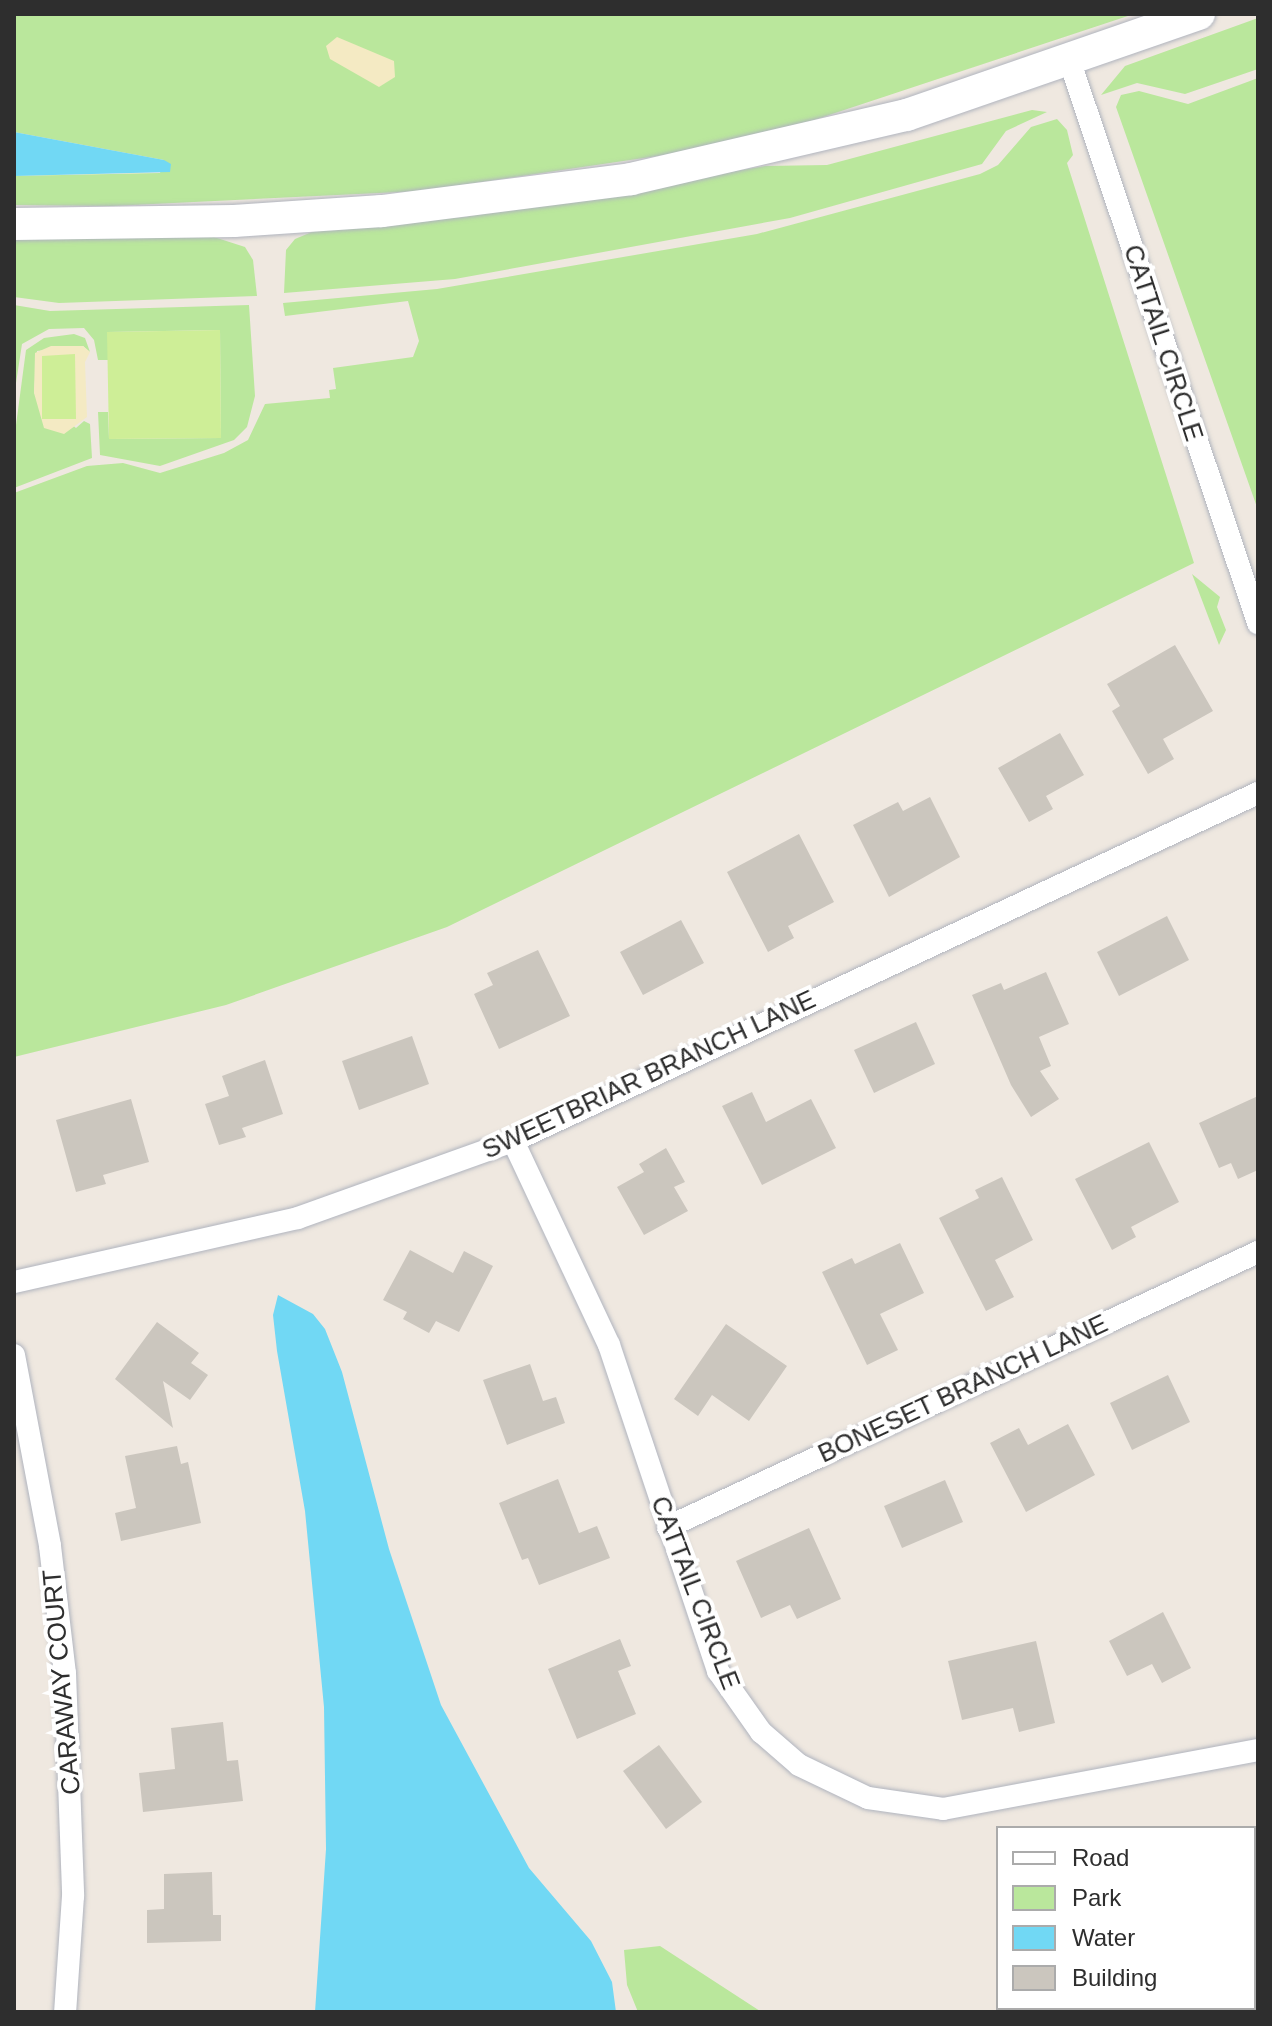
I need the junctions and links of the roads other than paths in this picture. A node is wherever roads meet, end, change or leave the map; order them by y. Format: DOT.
graph roads {
  1 [pos="1199,14"];
  2 [pos="1070,62"];
  3 [pos="14,224"];
  4 [pos="1258,623"];
  5 [pos="1258,793"];
  6 [pos="513,1141"];
  7 [pos="1258,1252"];
  8 [pos="14,1282"];
  9 [pos="14,1355"];
  10 [pos="668,1527"];
  11 [pos="1258,1750"];
  12 [pos="65,2012"];
  1 -- 2 [label="street"];
  2 -- 3 [label="street"];
  2 -- 4 [label="street, CATTAIL CIRCLE"];
  5 -- 6 [label="street, SWEETBRIAR BRANCH LANE"];
  6 -- 8 [label="street, SWEETBRIAR BRANCH LANE"];
  6 -- 10 [label="street, CATTAIL CIRCLE"];
  7 -- 10 [label="street, BONESET BRANCH LANE"];
  9 -- 12 [label="street, CARAWAY COURT"];
  10 -- 11 [label="street, CATTAIL CIRCLE"];
}
